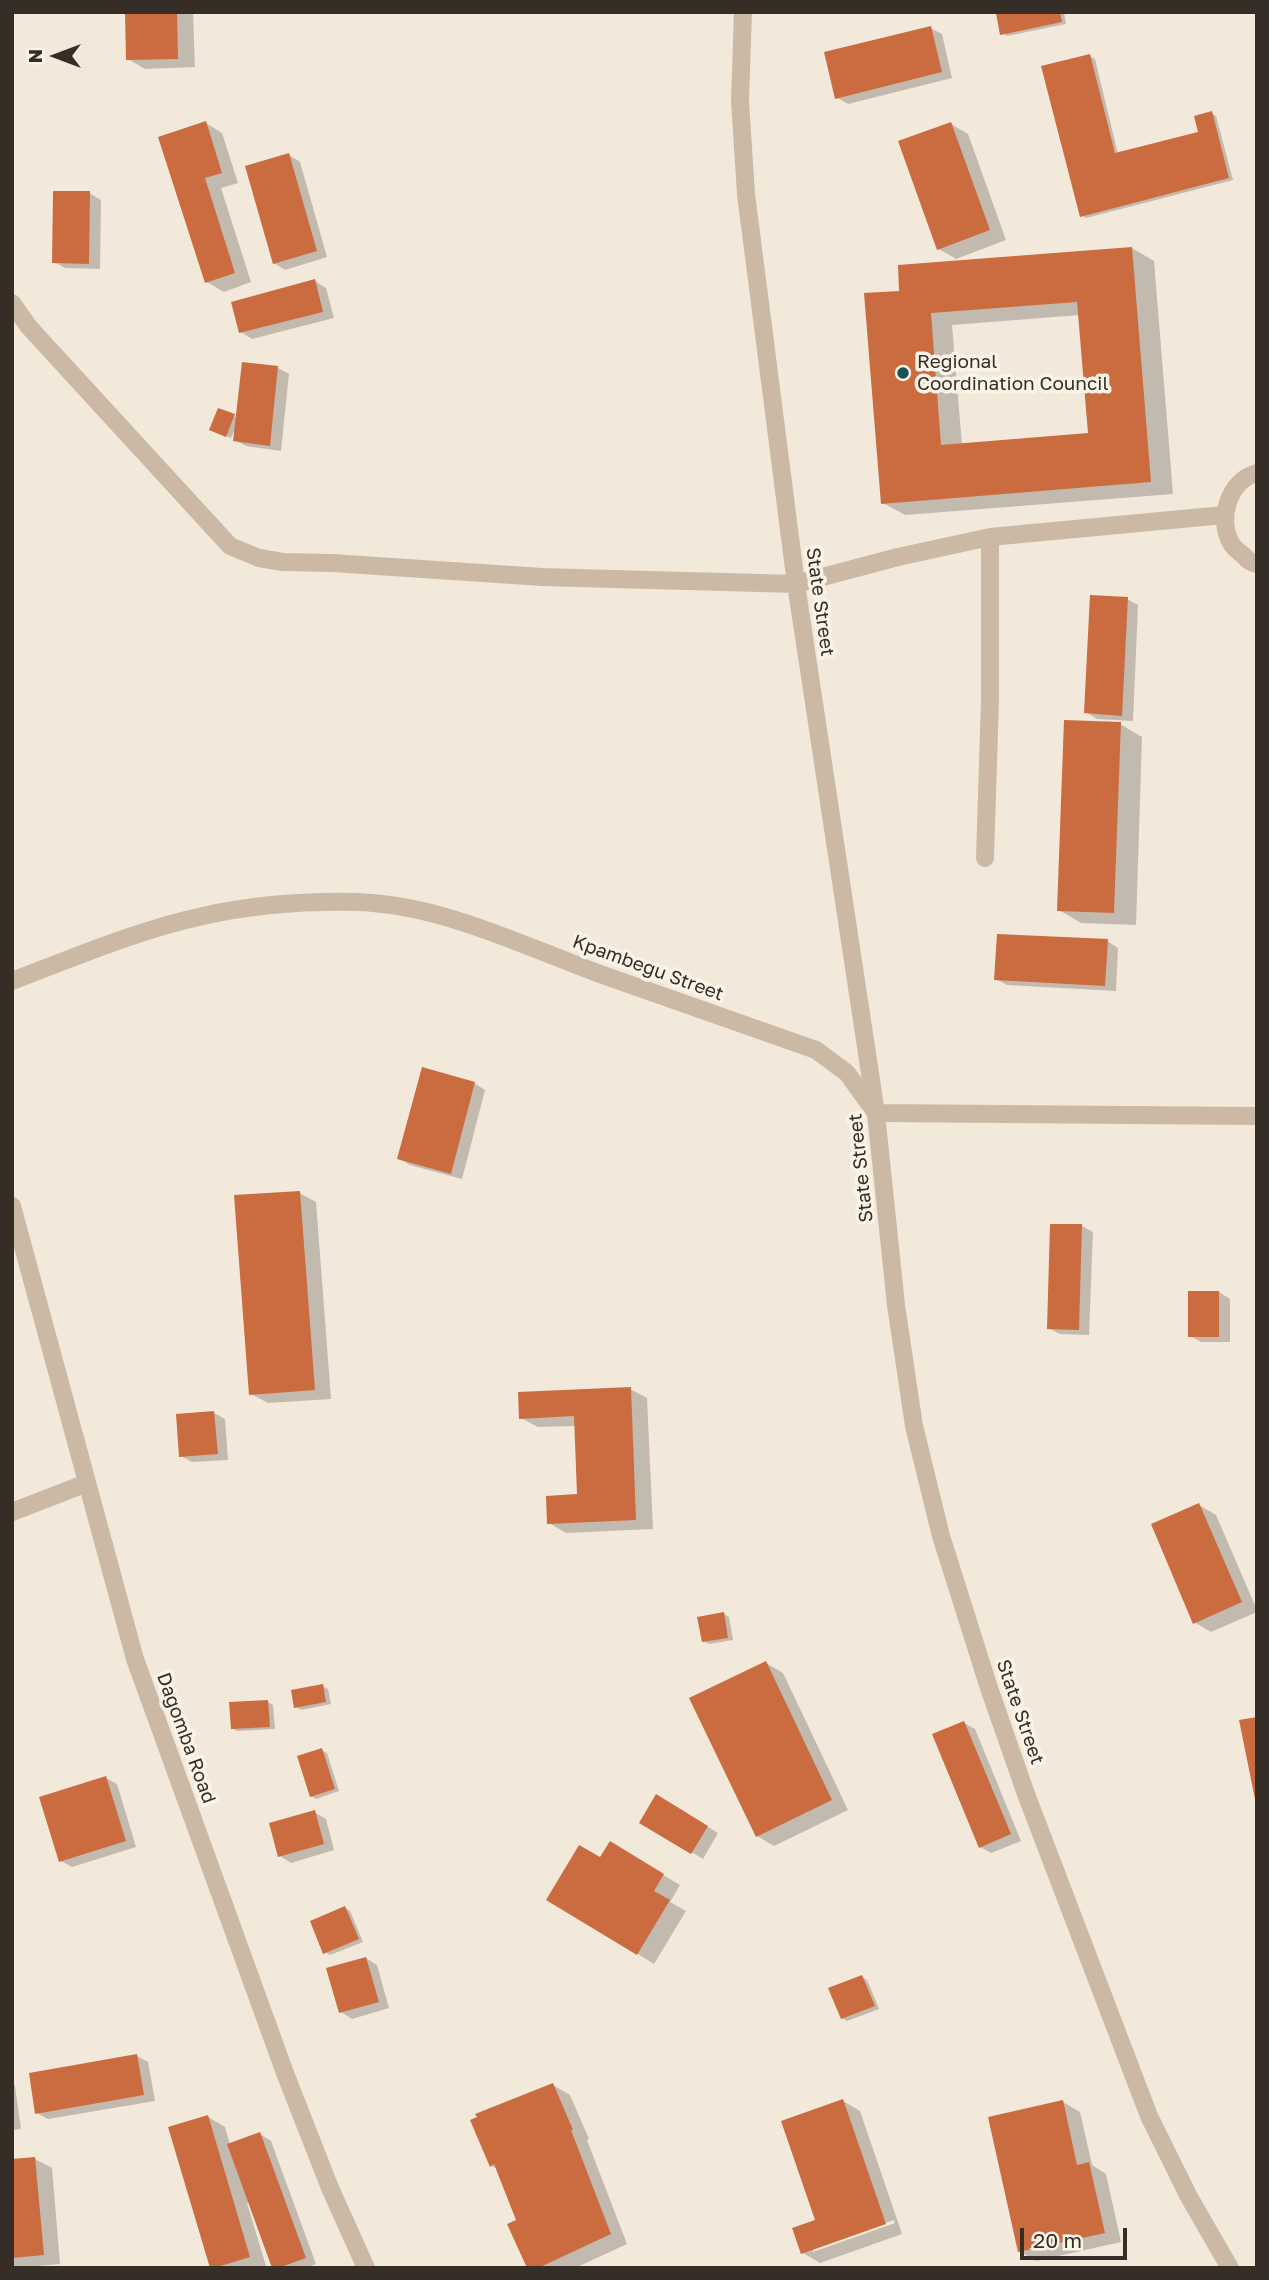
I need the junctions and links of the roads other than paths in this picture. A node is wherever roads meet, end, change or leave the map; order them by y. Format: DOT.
graph roads {
  1 [pos="743,12"];
  2 [pos="12,303"];
  3 [pos="1257,472"];
  4 [pos="1224,516"];
  5 [pos="990,537"];
  6 [pos="1257,564"];
  7 [pos="796,584"];
  8 [pos="985,858"];
  9 [pos="12,981"];
  10 [pos="876,1113"];
  11 [pos="1257,1114"];
  12 [pos="12,1206"];
  13 [pos="87,1483"];
  14 [pos="12,1512"];
  15 [pos="366,2268"];
  16 [pos="1230,2268"];
  1 -- 7 [label="street, State Street"];
  2 -- 7 [label="street"];
  3 -- 4 [label="street"];
  4 -- 5 [label="street"];
  4 -- 6 [label="street"];
  5 -- 7 [label="street"];
  5 -- 8 [label="street"];
  7 -- 10 [label="street, State Street"];
  9 -- 10 [label="street, Kpambegu Street"];
  10 -- 11 [label="street"];
  10 -- 16 [label="street, State Street"];
  12 -- 13 [label="street, Dagomba Road"];
  13 -- 14 [label="street"];
  13 -- 15 [label="street, Dagomba Road"];
}
